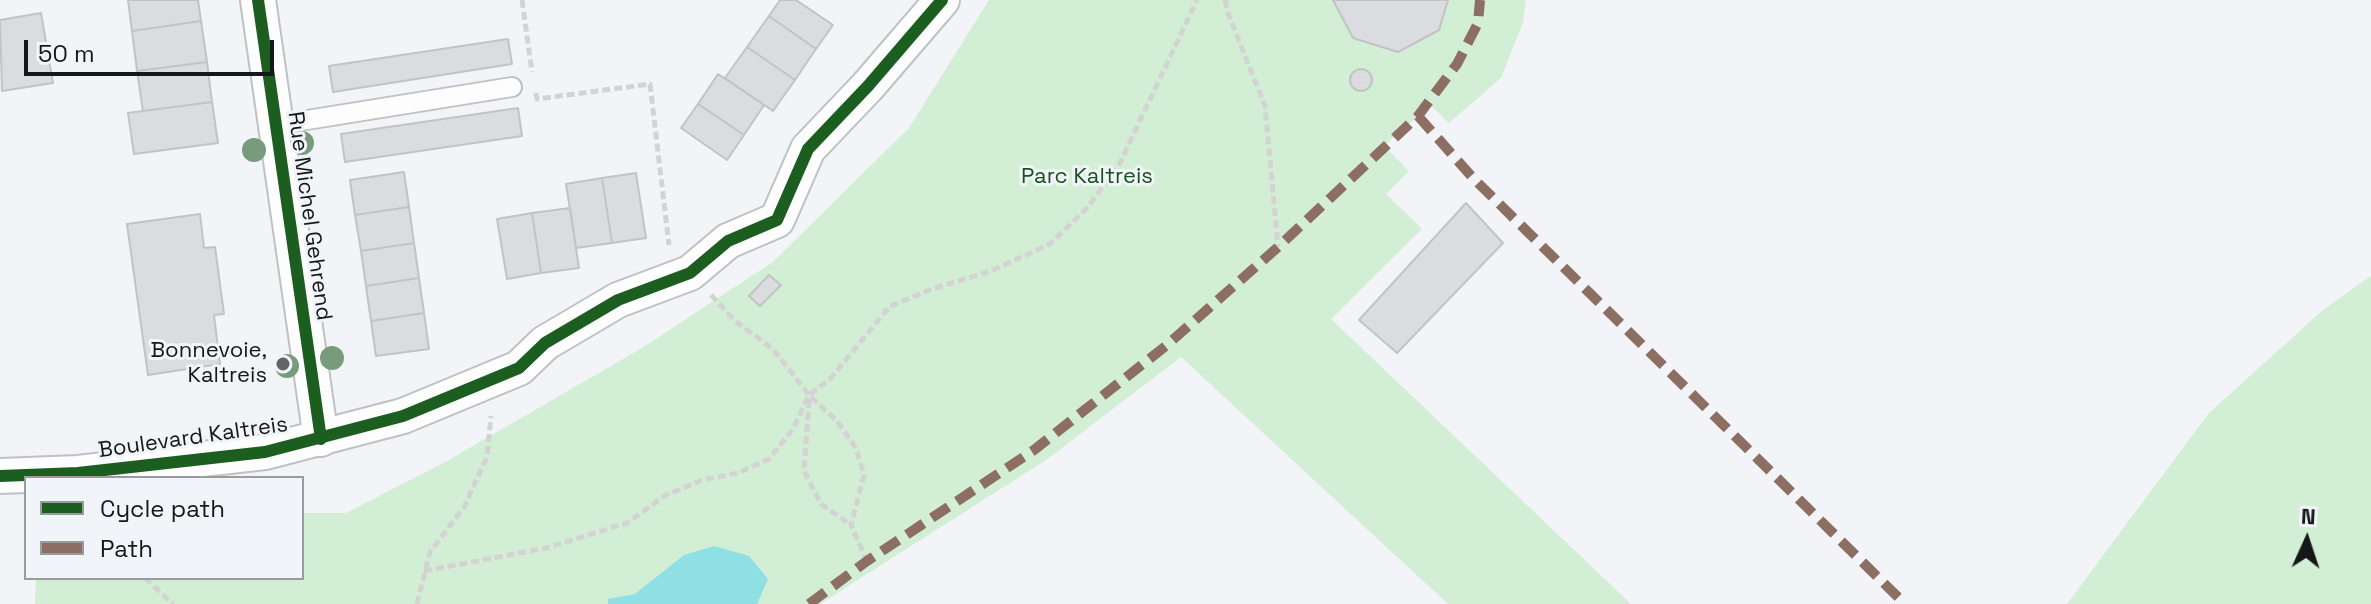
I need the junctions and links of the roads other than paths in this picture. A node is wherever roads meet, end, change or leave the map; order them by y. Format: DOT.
graph roads {
  1 [pos="258,0"];
  2 [pos="942,0"];
  3 [pos="512,87"];
  4 [pos="276,125"];
  5 [pos="321,439"];
  6 [pos="0,476"];
  1 -- 4 [label="street, Rue Michel Gehrend"];
  2 -- 5 [label="street, Boulevard Kaltreis"];
  3 -- 4 [label="lane"];
  4 -- 5 [label="street, Rue Michel Gehrend"];
  5 -- 6 [label="street, Boulevard Kaltreis"];
}
